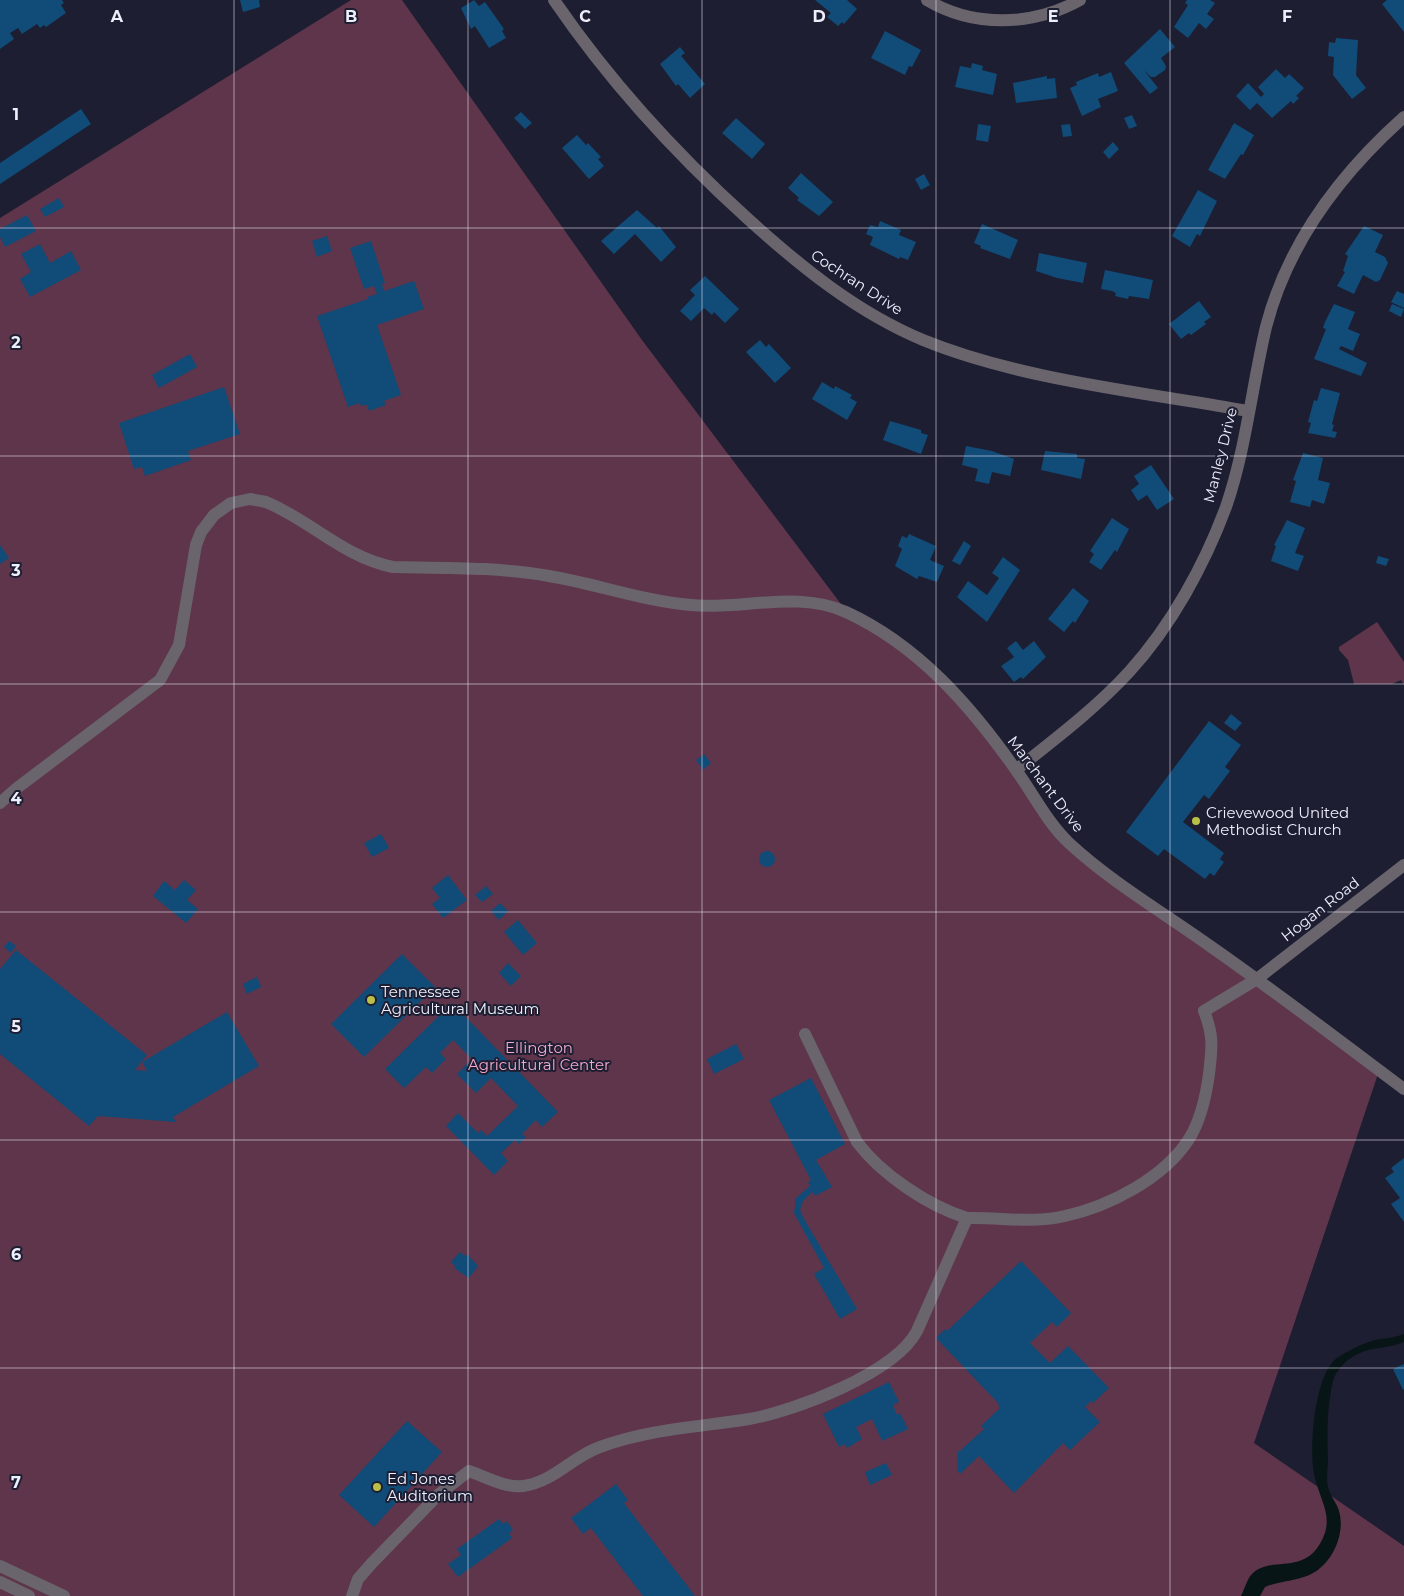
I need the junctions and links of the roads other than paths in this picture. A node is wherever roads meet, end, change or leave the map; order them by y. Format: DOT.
graph roads {
  1 [pos="554,0"];
  2 [pos="927,0"];
  3 [pos="1080,0"];
  4 [pos="1404,117"];
  5 [pos="1248,411"];
  6 [pos="1016,770"];
  7 [pos="0,803"];
  8 [pos="1404,865"];
  9 [pos="1257,978"];
  10 [pos="805,1034"];
  11 [pos="1404,1089"];
  12 [pos="967,1218"];
  13 [pos="0,1566"];
  14 [pos="0,1582"];
  15 [pos="28,1596"];
  16 [pos="64,1596"];
  17 [pos="352,1596"];
  1 -- 5 [label="street, Cochran Drive"];
  2 -- 3 [label="street"];
  4 -- 5 [label="street, Manley Drive"];
  5 -- 6 [label="street, Manley Drive"];
  6 -- 7 [label="street, Marchant Drive"];
  6 -- 9 [label="street, Marchant Drive"];
  8 -- 9 [label="street, Hogan Road"];
  9 -- 11 [label="street, Marchant Drive"];
  9 -- 12 [label="street, Hogan Road"];
  10 -- 12 [label="street"];
  12 -- 17 [label="street"];
  13 -- 16 [label="street"];
  14 -- 15 [label="street"];
}
